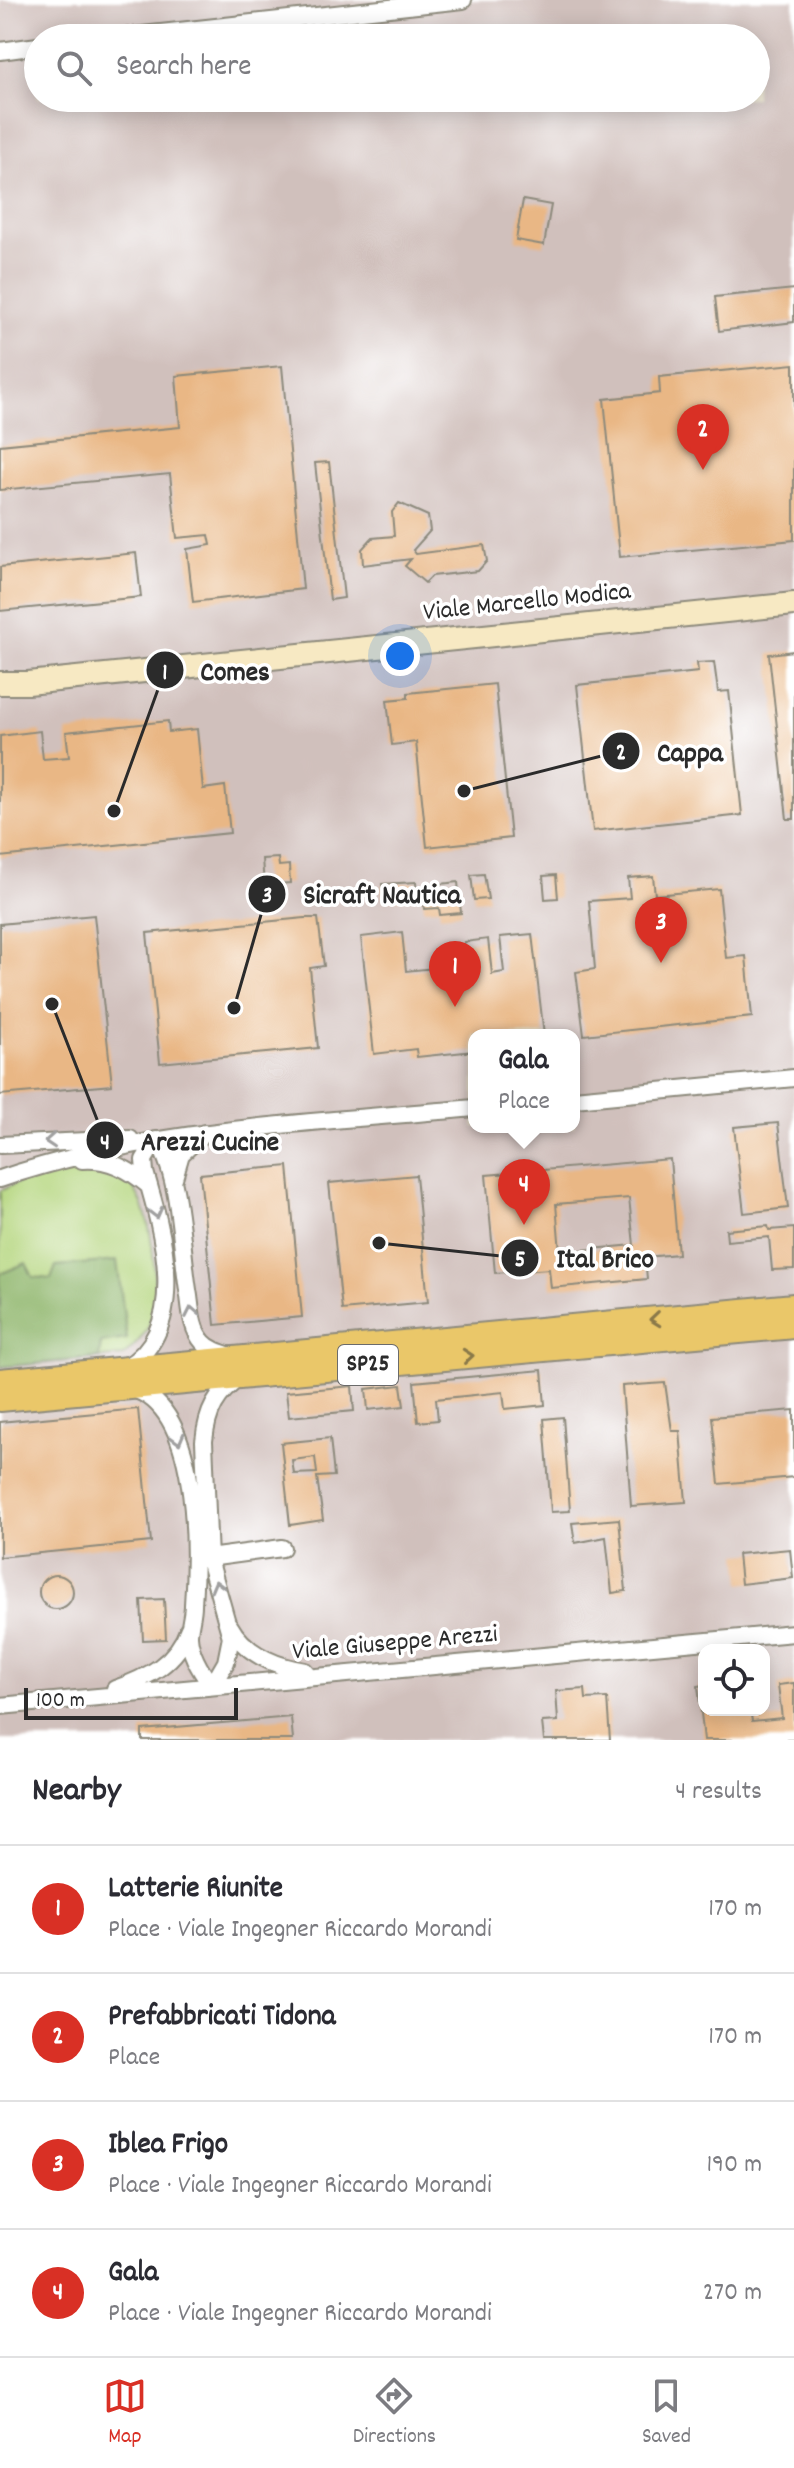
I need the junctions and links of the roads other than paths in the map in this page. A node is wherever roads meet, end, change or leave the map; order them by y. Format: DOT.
graph roads {
  1 [pos="463,0"];
  2 [pos="419,2"];
  3 [pos="233,24"];
  4 [pos="24,48"];
  5 [pos="0,51"];
  6 [pos="794,604"];
  7 [pos="0,683"];
  8 [pos="28,683"];
  9 [pos="0,690"];
  10 [pos="794,1078"];
  11 [pos="580,1098"];
  12 [pos="468,1109"];
  13 [pos="204,1133"];
  14 [pos="156,1140"];
  15 [pos="0,1145"];
  16 [pos="48,1162"];
  17 [pos="0,1179"];
  18 [pos="174,1180"];
  19 [pos="149,1186"];
  20 [pos="794,1306"];
  21 [pos="735,1321"];
  22 [pos="794,1326"];
  23 [pos="243,1368"];
  24 [pos="123,1379"];
  25 [pos="0,1381"];
  26 [pos="0,1399"];
  27 [pos="282,1548"];
  28 [pos="201,1559"];
  29 [pos="226,1619"];
  30 [pos="191,1622"];
  31 [pos="794,1633"];
  32 [pos="326,1675"];
  33 [pos="212,1686"];
  34 [pos="0,1694"];
  35 [pos="90,1697"];
  36 [pos="8,1705"];
  1 -- 2 [label="street"];
  2 -- 3 [label="street"];
  4 -- 5 [label="street"];
  6 -- 8 [label="street, Viale Marcello Modica"];
  7 -- 8 [label="street"];
  8 -- 9 [label="street"];
  10 -- 11 [label="street"];
  12 -- 13 [label="street"];
  13 -- 14 [label="street"];
  13 -- 18 [label="street"];
  14 -- 15 [label="street, one-way"];
  14 -- 16 [label="street"];
  14 -- 18 [label="street"];
  14 -- 19 [label="street"];
  16 -- 17 [label="street"];
  16 -- 19 [label="street"];
  23 -- 18 [label="street, one-way"];
  19 -- 24 [label="street, one-way"];
  20 -- 21 [label="main road"];
  21 -- 22 [label="main road"];
  21 -- 23 [label="main road, SP25"];
  23 -- 24 [label="main road, SP25"];
  23 -- 28 [label="street"];
  24 -- 25 [label="main road, SP25"];
  24 -- 26 [label="main road, SP25"];
  24 -- 28 [label="street, one-way"];
  27 -- 28 [label="street"];
  29 -- 28 [label="street, one-way"];
  28 -- 30 [label="street"];
  29 -- 32 [label="street"];
  29 -- 33 [label="street"];
  30 -- 33 [label="street"];
  30 -- 35 [label="street"];
  31 -- 32 [label="street, Viale Giuseppe Arezzi"];
  32 -- 33 [label="street, Viale Giuseppe Arezzi"];
  33 -- 35 [label="street, Viale Giuseppe Arezzi"];
  34 -- 36 [label="street"];
  35 -- 36 [label="street, Viale Giuseppe Arezzi"];
}
